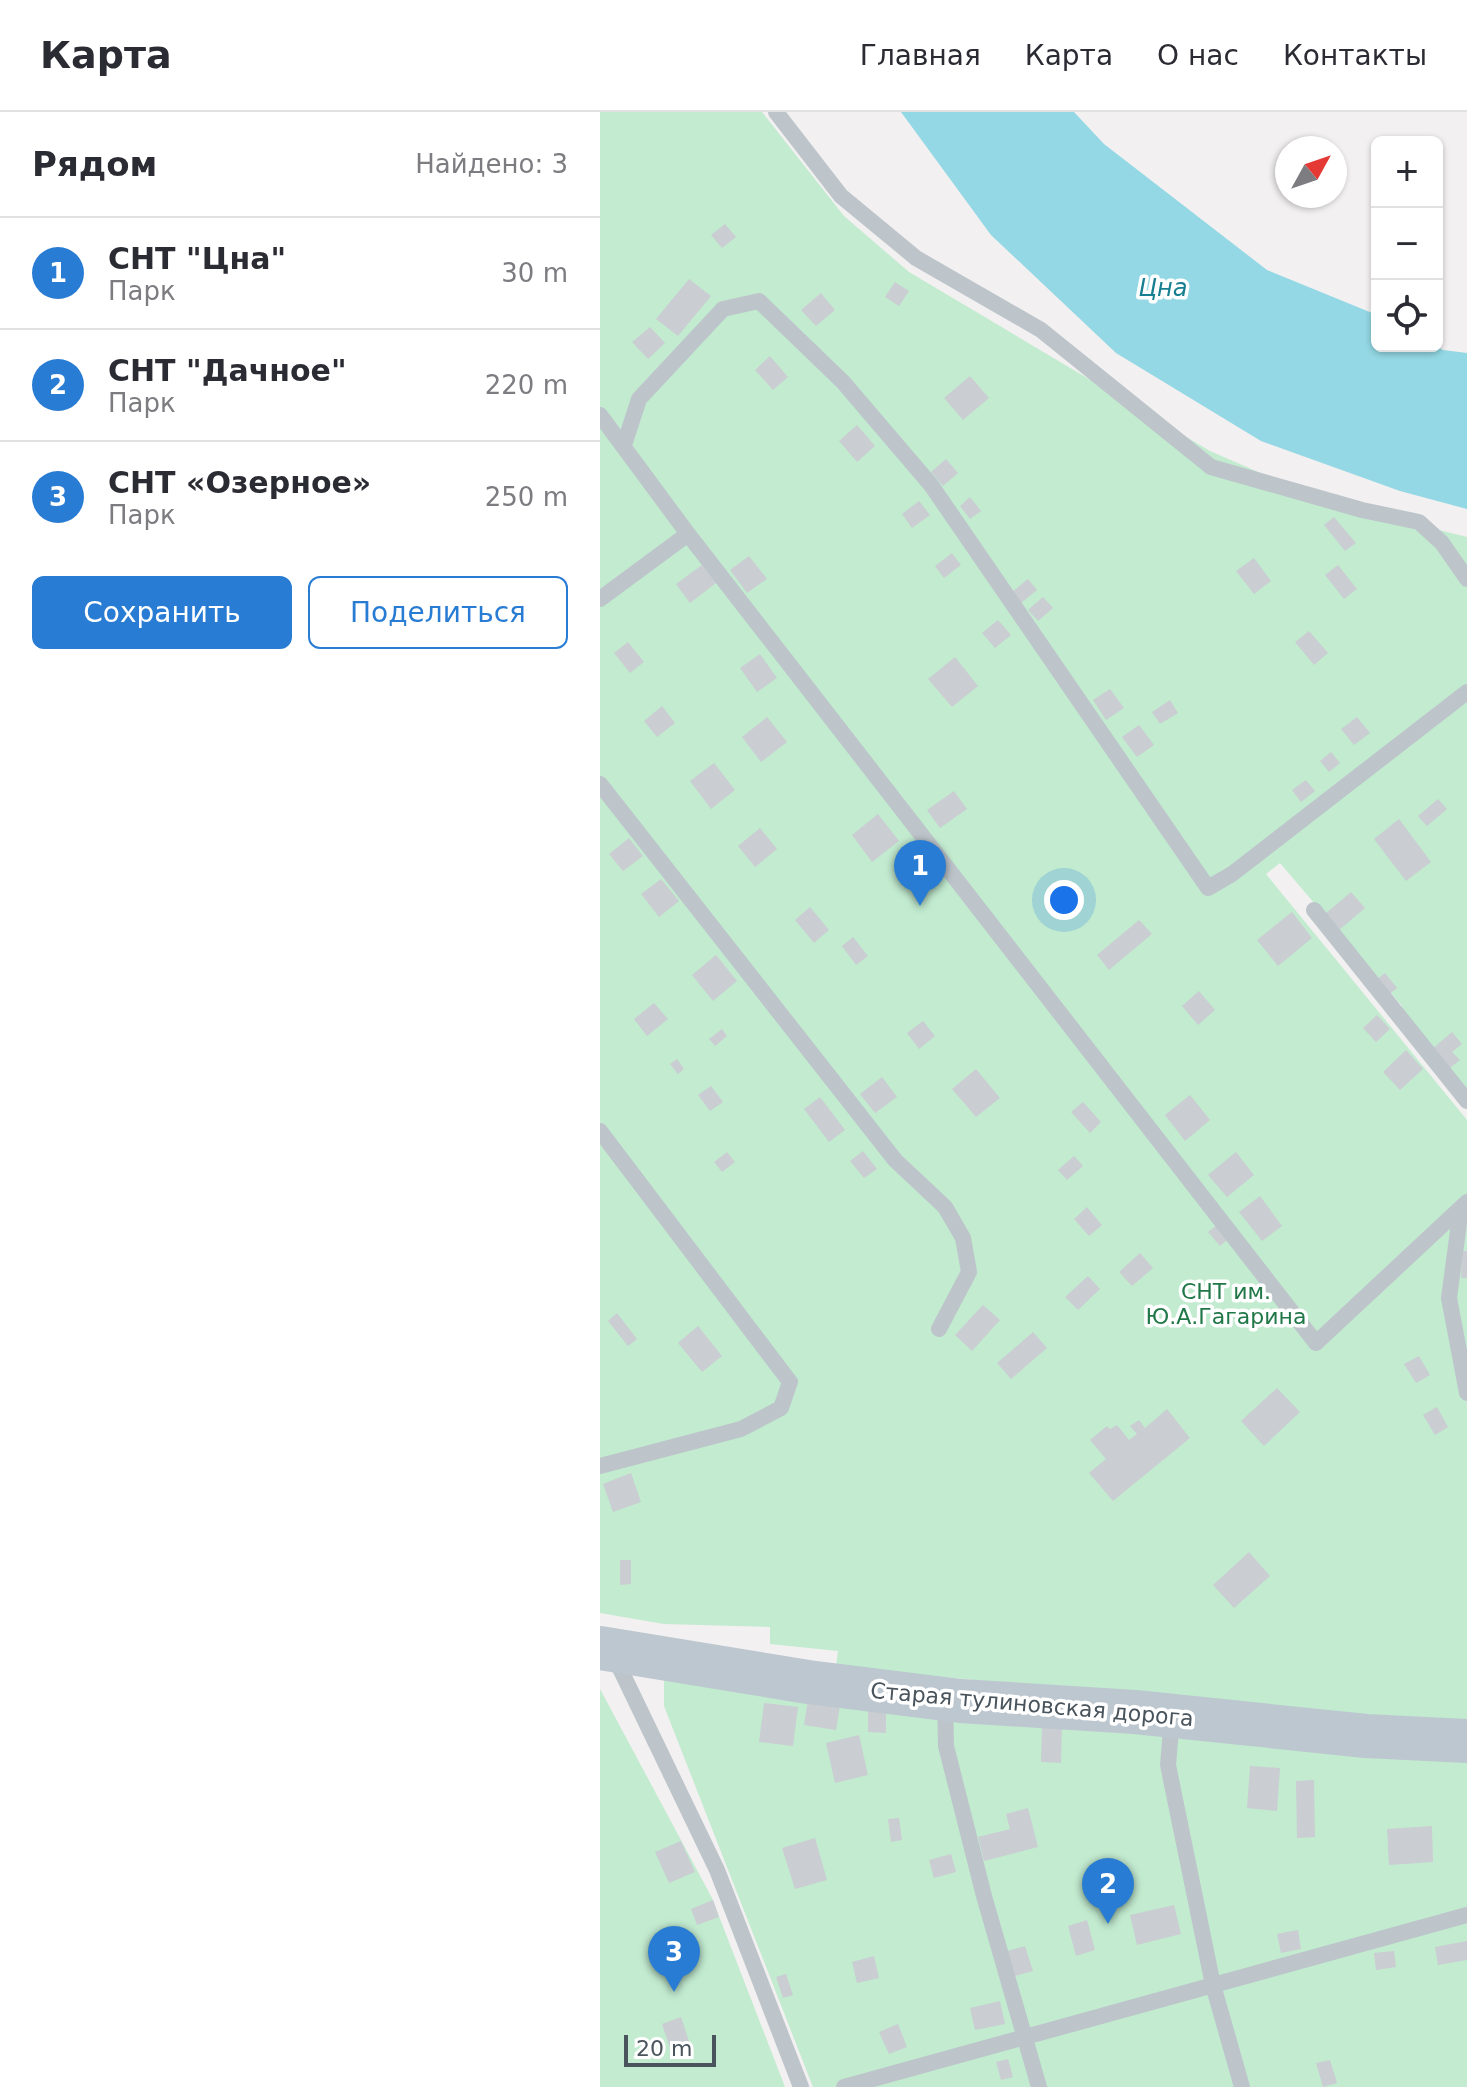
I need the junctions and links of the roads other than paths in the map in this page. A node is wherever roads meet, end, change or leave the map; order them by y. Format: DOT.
graph roads {
  1 [pos="776,112"];
  2 [pos="600,415"];
  3 [pos="624,445"];
  4 [pos="688,534"];
  5 [pos="1467,579"];
  6 [pos="600,599"];
  7 [pos="1467,692"];
  8 [pos="600,784"];
  9 [pos="1314,910"];
  10 [pos="1467,1101"];
  11 [pos="600,1131"];
  12 [pos="1464,1205"];
  13 [pos="939,1329"];
  14 [pos="1467,1393"];
  15 [pos="600,1466"];
  16 [pos="606,1648"];
  17 [pos="945,1699"];
  18 [pos="1172,1716"];
  19 [pos="1467,1741"];
  20 [pos="1467,1915"];
  21 [pos="1213,1985"];
  22 [pos="1025,2037"];
  23 [pos="801,2087"];
  24 [pos="844,2087"];
  25 [pos="1039,2087"];
  26 [pos="1242,2087"];
  1 -- 5 [label="lane"];
  2 -- 3 [label="lane"];
  3 -- 4 [label="lane"];
  3 -- 7 [label="lane"];
  4 -- 6 [label="lane"];
  4 -- 12 [label="lane"];
  8 -- 13 [label="lane"];
  9 -- 10 [label="lane"];
  11 -- 15 [label="lane"];
  12 -- 14 [label="lane"];
  16 -- 17 [label="street, Старая тулиновская дорога"];
  16 -- 23 [label="lane"];
  17 -- 18 [label="street, Старая тулиновская дорога"];
  17 -- 22 [label="lane"];
  18 -- 19 [label="street, Старая тулиновская дорога"];
  18 -- 21 [label="lane"];
  20 -- 21 [label="lane"];
  21 -- 22 [label="lane"];
  21 -- 26 [label="lane"];
  22 -- 24 [label="lane"];
  22 -- 25 [label="lane"];
}
